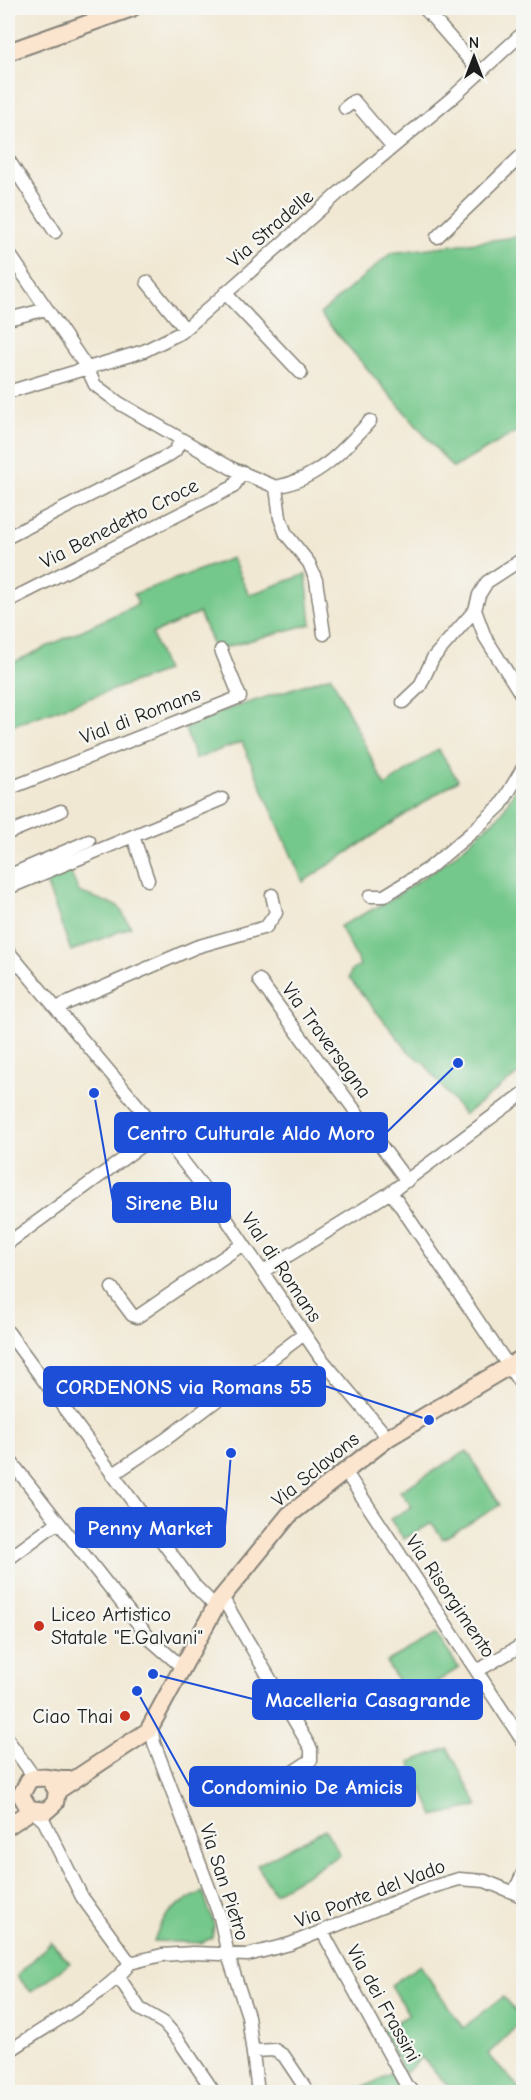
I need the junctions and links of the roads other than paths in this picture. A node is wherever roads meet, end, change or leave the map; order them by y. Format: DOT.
graph roads {
  1 [pos="132,8"];
  2 [pos="426,10"];
  3 [pos="524,32"];
  4 [pos="10,47"];
  5 [pos="480,72"];
  6 [pos="345,108"];
  7 [pos="393,147"];
  8 [pos="524,153"];
  9 [pos="8,159"];
  10 [pos="55,232"];
  11 [pos="437,237"];
  12 [pos="8,252"];
  13 [pos="21,272"];
  14 [pos="8,276"];
  15 [pos="147,282"];
  16 [pos="225,293"];
  17 [pos="47,309"];
  18 [pos="8,320"];
  19 [pos="185,329"];
  20 [pos="87,368"];
  21 [pos="301,373"];
  22 [pos="8,392"];
  23 [pos="370,421"];
  24 [pos="181,440"];
  25 [pos="243,472"];
  26 [pos="276,487"];
  27 [pos="8,537"];
  28 [pos="524,558"];
  29 [pos="8,602"];
  30 [pos="475,610"];
  31 [pos="324,634"];
  32 [pos="221,650"];
  33 [pos="524,699"];
  34 [pos="403,702"];
  35 [pos="524,766"];
  36 [pos="8,789"];
  37 [pos="222,799"];
  38 [pos="61,811"];
  39 [pos="8,833"];
  40 [pos="133,836"];
  41 [pos="89,841"];
  42 [pos="8,876"];
  43 [pos="148,880"];
  44 [pos="8,888"];
  45 [pos="272,895"];
  46 [pos="370,896"];
  47 [pos="8,951"];
  48 [pos="259,980"];
  49 [pos="56,1008"];
  50 [pos="524,1093"];
  51 [pos="160,1132"];
  52 [pos="407,1181"];
  53 [pos="391,1192"];
  54 [pos="8,1243"];
  55 [pos="243,1244"];
  56 [pos="262,1272"];
  57 [pos="112,1288"];
  58 [pos="8,1334"];
  59 [pos="304,1334"];
  60 [pos="524,1358"];
  61 [pos="509,1367"];
  62 [pos="524,1389"];
  63 [pos="387,1438"];
  64 [pos="8,1458"];
  65 [pos="345,1471"];
  66 [pos="112,1475"];
  67 [pos="58,1522"];
  68 [pos="8,1553"];
  69 [pos="219,1601"];
  70 [pos="524,1644"];
  71 [pos="182,1667"];
  72 [pos="477,1671"];
  73 [pos="151,1726"];
  74 [pos="8,1740"];
  75 [pos="524,1743"];
  76 [pos="132,1744"];
  77 [pos="159,1753"];
  78 [pos="34,1777"];
  79 [pos="276,1783"];
  80 [pos="54,1786"];
  81 [pos="30,1808"];
  82 [pos="11,1823"];
  83 [pos="524,1871"];
  84 [pos="519,1894"];
  85 [pos="322,1931"];
  86 [pos="228,1955"];
  87 [pos="129,1963"];
  88 [pos="118,1976"];
  89 [pos="254,2051"];
  90 [pos="8,2052"];
  91 [pos="214,2092"];
  92 [pos="258,2092"];
  93 [pos="308,2092"];
  94 [pos="413,2092"];
  1 -- 4 [label="street"];
  2 -- 5 [label="street"];
  3 -- 5 [label="street, Via Stradelle"];
  5 -- 7 [label="street, Via Stradelle"];
  6 -- 7 [label="street"];
  7 -- 16 [label="street, Via Stradelle"];
  8 -- 11 [label="street"];
  9 -- 10 [label="street"];
  12 -- 13 [label="street"];
  13 -- 14 [label="street"];
  13 -- 17 [label="street"];
  15 -- 19 [label="street"];
  16 -- 19 [label="street, Via Stradelle"];
  16 -- 21 [label="street"];
  17 -- 18 [label="street"];
  17 -- 20 [label="street"];
  19 -- 20 [label="street, Via Stradelle"];
  20 -- 22 [label="street, Via Stradelle"];
  20 -- 24 [label="street"];
  23 -- 26 [label="street"];
  24 -- 25 [label="street"];
  24 -- 27 [label="street"];
  25 -- 26 [label="street"];
  25 -- 29 [label="street, Via Benedetto Croce"];
  26 -- 31 [label="street"];
  28 -- 30 [label="street"];
  30 -- 33 [label="street"];
  30 -- 34 [label="street"];
  32 -- 36 [label="street, Vial di Romans"];
  35 -- 46 [label="street"];
  37 -- 40 [label="street"];
  38 -- 39 [label="street"];
  40 -- 43 [label="street"];
  40 -- 44 [label="street"];
  41 -- 42 [label="street"];
  45 -- 49 [label="street"];
  47 -- 49 [label="street, Vial di Romans"];
  48 -- 52 [label="street, Via Traversagna"];
  49 -- 51 [label="street, Vial di Romans"];
  50 -- 52 [label="street"];
  51 -- 54 [label="street"];
  51 -- 55 [label="street, Vial di Romans"];
  52 -- 53 [label="street"];
  53 -- 56 [label="street"];
  53 -- 61 [label="street"];
  55 -- 56 [label="street, Vial di Romans"];
  55 -- 57 [label="street"];
  56 -- 59 [label="street, Vial di Romans"];
  58 -- 66 [label="street"];
  59 -- 63 [label="street, Vial di Romans"];
  59 -- 66 [label="street"];
  60 -- 61 [label="street, Via Sclavons"];
  61 -- 62 [label="street"];
  61 -- 63 [label="street, Via Sclavons"];
  63 -- 65 [label="street, Via Sclavons"];
  64 -- 67 [label="street"];
  65 -- 69 [label="street, Via Sclavons"];
  65 -- 72 [label="street, Via Risorgimento"];
  66 -- 69 [label="street"];
  67 -- 68 [label="street"];
  67 -- 71 [label="street"];
  69 -- 71 [label="street, Via Sclavons"];
  69 -- 79 [label="street"];
  70 -- 72 [label="street"];
  71 -- 73 [label="street, Via Sclavons"];
  72 -- 75 [label="street, Via Risorgimento"];
  73 -- 76 [label="street, Via Sclavons"];
  73 -- 77 [label="street, Via San Pietro"];
  74 -- 78 [label="street"];
  76 -- 77 [label="street"];
  76 -- 80 [label="street, Via Sclavons"];
  77 -- 86 [label="street, Via San Pietro"];
  78 -- 80 [label="street"];
  78 -- 81 [label="street, Via Sclavons"];
  80 -- 81 [label="street, Via Sclavons"];
  81 -- 82 [label="street, Via Sclavons"];
  81 -- 87 [label="street"];
  83 -- 84 [label="street"];
  84 -- 85 [label="street, Via Ponte del Vado"];
  85 -- 86 [label="street, Via Ponte del Vado"];
  85 -- 94 [label="street, Via dei Frassini"];
  86 -- 87 [label="street, Via Ponte del Vado"];
  86 -- 89 [label="street, Via San Pietro"];
  87 -- 88 [label="street"];
  88 -- 90 [label="street"];
  88 -- 91 [label="street"];
  89 -- 92 [label="street, Via San Pietro"];
  89 -- 93 [label="street"];
}
